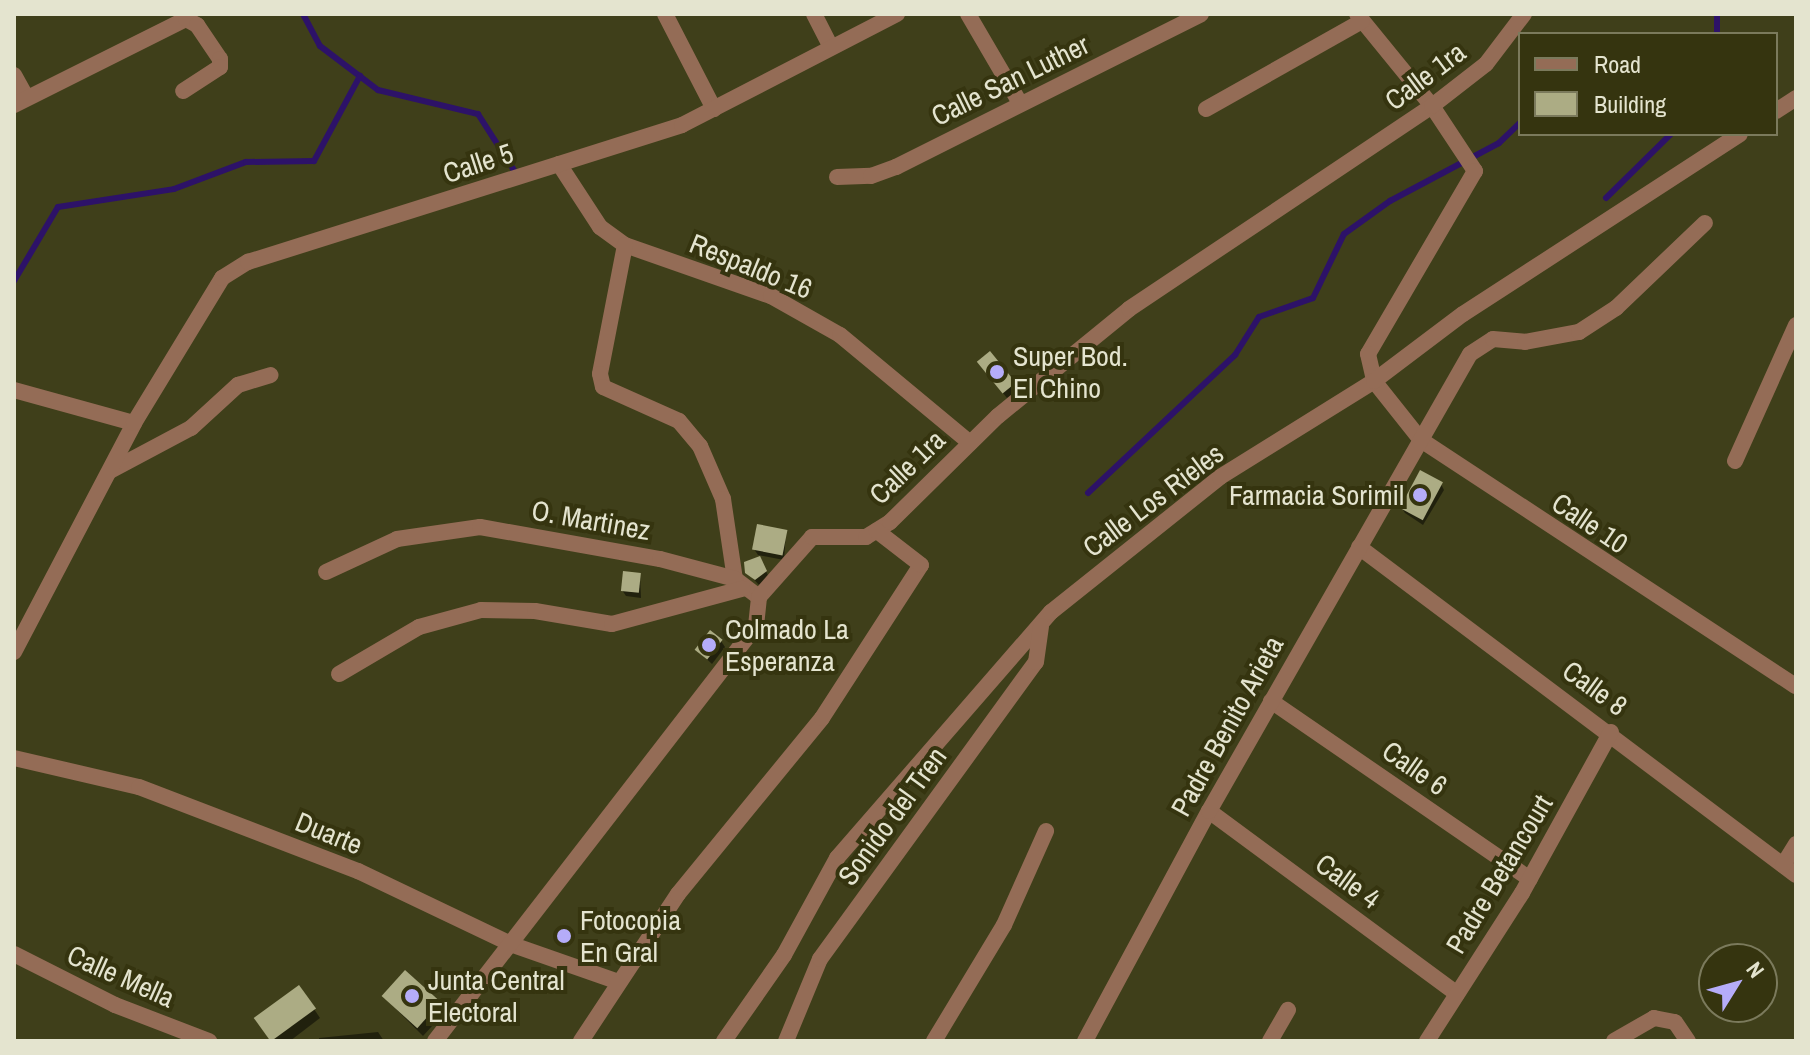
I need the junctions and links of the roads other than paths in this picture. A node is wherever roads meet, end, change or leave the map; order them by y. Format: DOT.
graph roads {
  1 [pos="665,14"];
  2 [pos="814,14"];
  3 [pos="897,14"];
  4 [pos="968,14"];
  5 [pos="1201,14"];
  6 [pos="1524,14"];
  7 [pos="1360,18"];
  8 [pos="831,47"];
  9 [pos="14,75"];
  10 [pos="183,91"];
  11 [pos="1796,98"];
  12 [pos="21,101"];
  13 [pos="1020,103"];
  14 [pos="1432,106"];
  15 [pos="714,109"];
  16 [pos="1206,109"];
  17 [pos="1778,110"];
  18 [pos="1737,136"];
  19 [pos="559,164"];
  20 [pos="837,177"];
  21 [pos="1705,223"];
  22 [pos="625,245"];
  23 [pos="1796,325"];
  24 [pos="1790,368"];
  25 [pos="271,375"];
  26 [pos="1374,381"];
  27 [pos="14,390"];
  28 [pos="134,423"];
  29 [pos="1421,440"];
  30 [pos="970,443"];
  31 [pos="1735,461"];
  32 [pos="110,471"];
  33 [pos="877,531"];
  34 [pos="1359,547"];
  35 [pos="326,572"];
  36 [pos="738,584"];
  37 [pos="759,597"];
  38 [pos="1041,626"];
  39 [pos="14,652"];
  40 [pos="339,674"];
  41 [pos="1796,686"];
  42 [pos="1271,701"];
  43 [pos="1611,732"];
  44 [pos="14,758"];
  45 [pos="1209,811"];
  46 [pos="1046,831"];
  47 [pos="1796,844"];
  48 [pos="1790,870"];
  49 [pos="1530,879"];
  50 [pos="513,945"];
  51 [pos="14,954"];
  52 [pos="616,981"];
  53 [pos="1457,994"];
  54 [pos="1288,1010"];
  55 [pos="209,1041"];
  56 [pos="435,1041"];
  57 [pos="581,1041"];
  58 [pos="724,1041"];
  59 [pos="786,1041"];
  60 [pos="934,1041"];
  61 [pos="1085,1041"];
  62 [pos="1270,1041"];
  63 [pos="1427,1041"];
  64 [pos="1614,1041"];
  65 [pos="1688,1041"];
  1 -- 15 [label="street"];
  2 -- 8 [label="street"];
  3 -- 8 [label="street, Calle 5"];
  4 -- 13 [label="street"];
  5 -- 13 [label="street, Calle San Luther"];
  6 -- 14 [label="street, Calle 1ra"];
  7 -- 14 [label="street"];
  7 -- 16 [label="street"];
  8 -- 15 [label="street, Calle 5"];
  9 -- 12 [label="street"];
  10 -- 12 [label="street"];
  11 -- 17 [label="street"];
  13 -- 20 [label="street, Calle San Luther"];
  14 -- 26 [label="street"];
  14 -- 30 [label="street, Calle 1ra"];
  15 -- 19 [label="street, Calle 5"];
  18 -- 26 [label="street, Calle Los Rieles"];
  19 -- 22 [label="street, Respaldo 16"];
  19 -- 28 [label="street, Calle 5"];
  21 -- 29 [label="street, Padre Benito Arieta"];
  22 -- 30 [label="street, Respaldo 16"];
  22 -- 36 [label="street"];
  23 -- 24 [label="street"];
  24 -- 31 [label="street"];
  25 -- 32 [label="street"];
  26 -- 29 [label="street, Calle 10"];
  26 -- 38 [label="street, Calle Los Rieles"];
  27 -- 28 [label="street"];
  28 -- 32 [label="street, Calle 5"];
  29 -- 34 [label="street, Padre Benito Arieta"];
  29 -- 41 [label="street, Calle 10"];
  30 -- 33 [label="street, Calle 1ra"];
  32 -- 39 [label="street, Calle 5"];
  33 -- 37 [label="street, Calle 1ra"];
  33 -- 52 [label="street"];
  34 -- 42 [label="street, Padre Benito Arieta"];
  34 -- 43 [label="street, Calle 8"];
  35 -- 36 [label="street, O. Martinez"];
  36 -- 37 [label="street, O. Martinez"];
  36 -- 40 [label="street"];
  37 -- 50 [label="street, Calle 1ra"];
  38 -- 58 [label="street, Calle Los Rieles"];
  38 -- 59 [label="street, Sonido del Tren"];
  42 -- 45 [label="street, Padre Benito Arieta"];
  42 -- 49 [label="street, Calle 6"];
  43 -- 48 [label="street, Calle 8"];
  43 -- 49 [label="street, Padre Betancourt"];
  44 -- 50 [label="street, Duarte"];
  45 -- 53 [label="street, Calle 4"];
  45 -- 61 [label="street, Padre Benito Arieta"];
  46 -- 60 [label="street"];
  47 -- 48 [label="street"];
  49 -- 53 [label="street, Padre Betancourt"];
  50 -- 52 [label="street, Duarte"];
  50 -- 56 [label="street, Calle 1ra"];
  51 -- 55 [label="street, Calle Mella"];
  52 -- 57 [label="street"];
  53 -- 63 [label="street, Padre Betancourt"];
  54 -- 62 [label="street"];
  64 -- 65 [label="street"];
}
